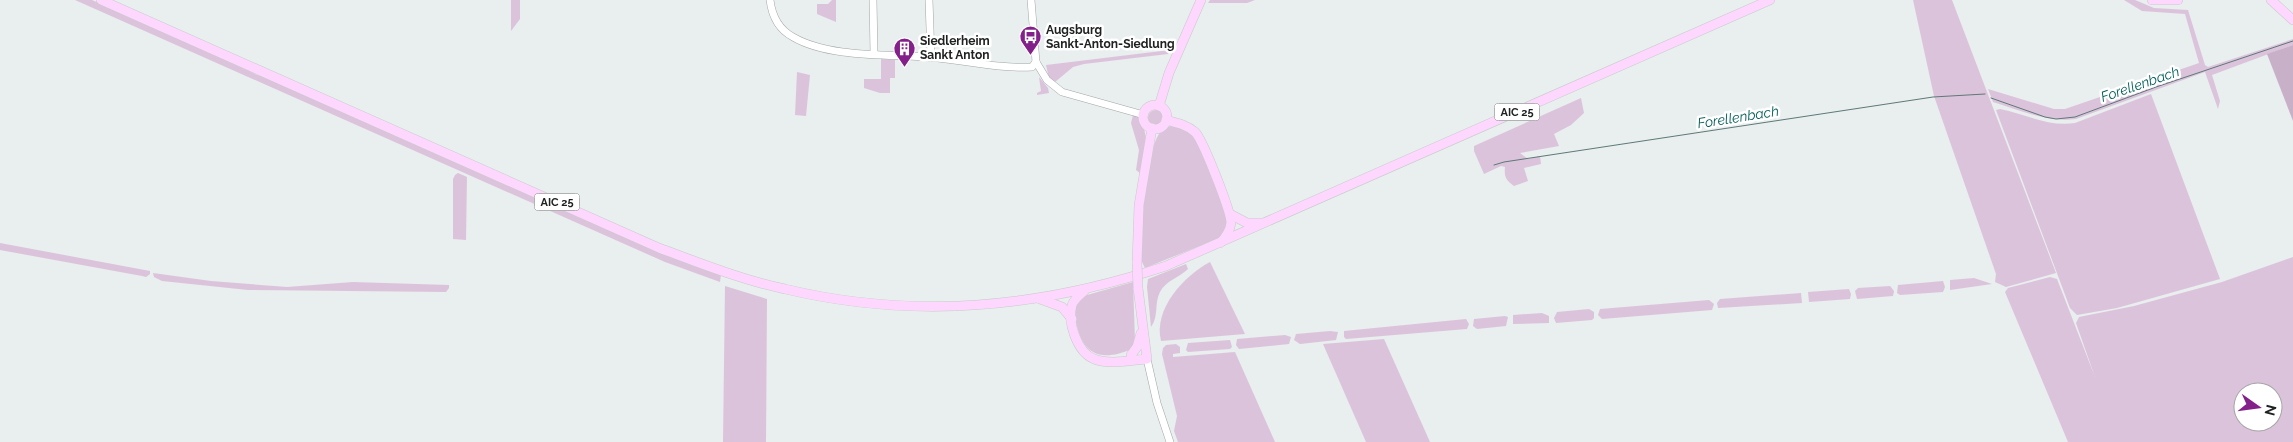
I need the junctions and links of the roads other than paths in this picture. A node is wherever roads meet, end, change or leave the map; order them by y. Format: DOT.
graph roads {
  1 [pos="101,0"];
  2 [pos="770,0"];
  3 [pos="873,0"];
  4 [pos="929,0"];
  5 [pos="1031,0"];
  6 [pos="1201,0"];
  7 [pos="1770,0"];
  8 [pos="2152,0"];
  9 [pos="2178,0"];
  10 [pos="2271,0"];
  11 [pos="2169,1"];
  12 [pos="2293,20"];
  13 [pos="874,53"];
  14 [pos="931,58"];
  15 [pos="1036,62"];
  16 [pos="1159,106"];
  17 [pos="1144,115"];
  18 [pos="1166,120"];
  19 [pos="1152,128"];
  20 [pos="1230,214"];
  21 [pos="1264,223"];
  22 [pos="1220,243"];
  23 [pos="1085,290"];
  24 [pos="1038,299"];
  25 [pos="1072,320"];
  26 [pos="1141,325"];
  27 [pos="1130,355"];
  28 [pos="1147,359"];
  29 [pos="1111,361"];
  30 [pos="1170,442"];
  1 -- 24 [label="main road, AIC 25"];
  2 -- 13 [label="street"];
  3 -- 13 [label="street"];
  4 -- 14 [label="street"];
  5 -- 15 [label="street"];
  6 -- 16 [label="main road"];
  7 -- 21 [label="main road, AIC 25"];
  8 -- 11 [label="main road"];
  9 -- 11 [label="main road"];
  10 -- 12 [label="main road"];
  13 -- 14 [label="street"];
  14 -- 15 [label="street"];
  15 -- 17 [label="street"];
  16 -- 17 [label="main road"];
  16 -- 18 [label="main road"];
  17 -- 19 [label="main road"];
  18 -- 19 [label="main road"];
  18 -- 20 [label="main road"];
  19 -- 26 [label="main road, bridge"];
  20 -- 21 [label="main road"];
  20 -- 22 [label="main road"];
  21 -- 22 [label="main road, AIC 25"];
  22 -- 23 [label="main road, AIC 25"];
  23 -- 24 [label="main road, AIC 25"];
  23 -- 25 [label="main road"];
  24 -- 25 [label="main road"];
  25 -- 29 [label="main road"];
  26 -- 27 [label="main road"];
  26 -- 28 [label="main road"];
  27 -- 28 [label="main road"];
  27 -- 29 [label="main road"];
  28 -- 29 [label="main road"];
  28 -- 30 [label="street"];
}
